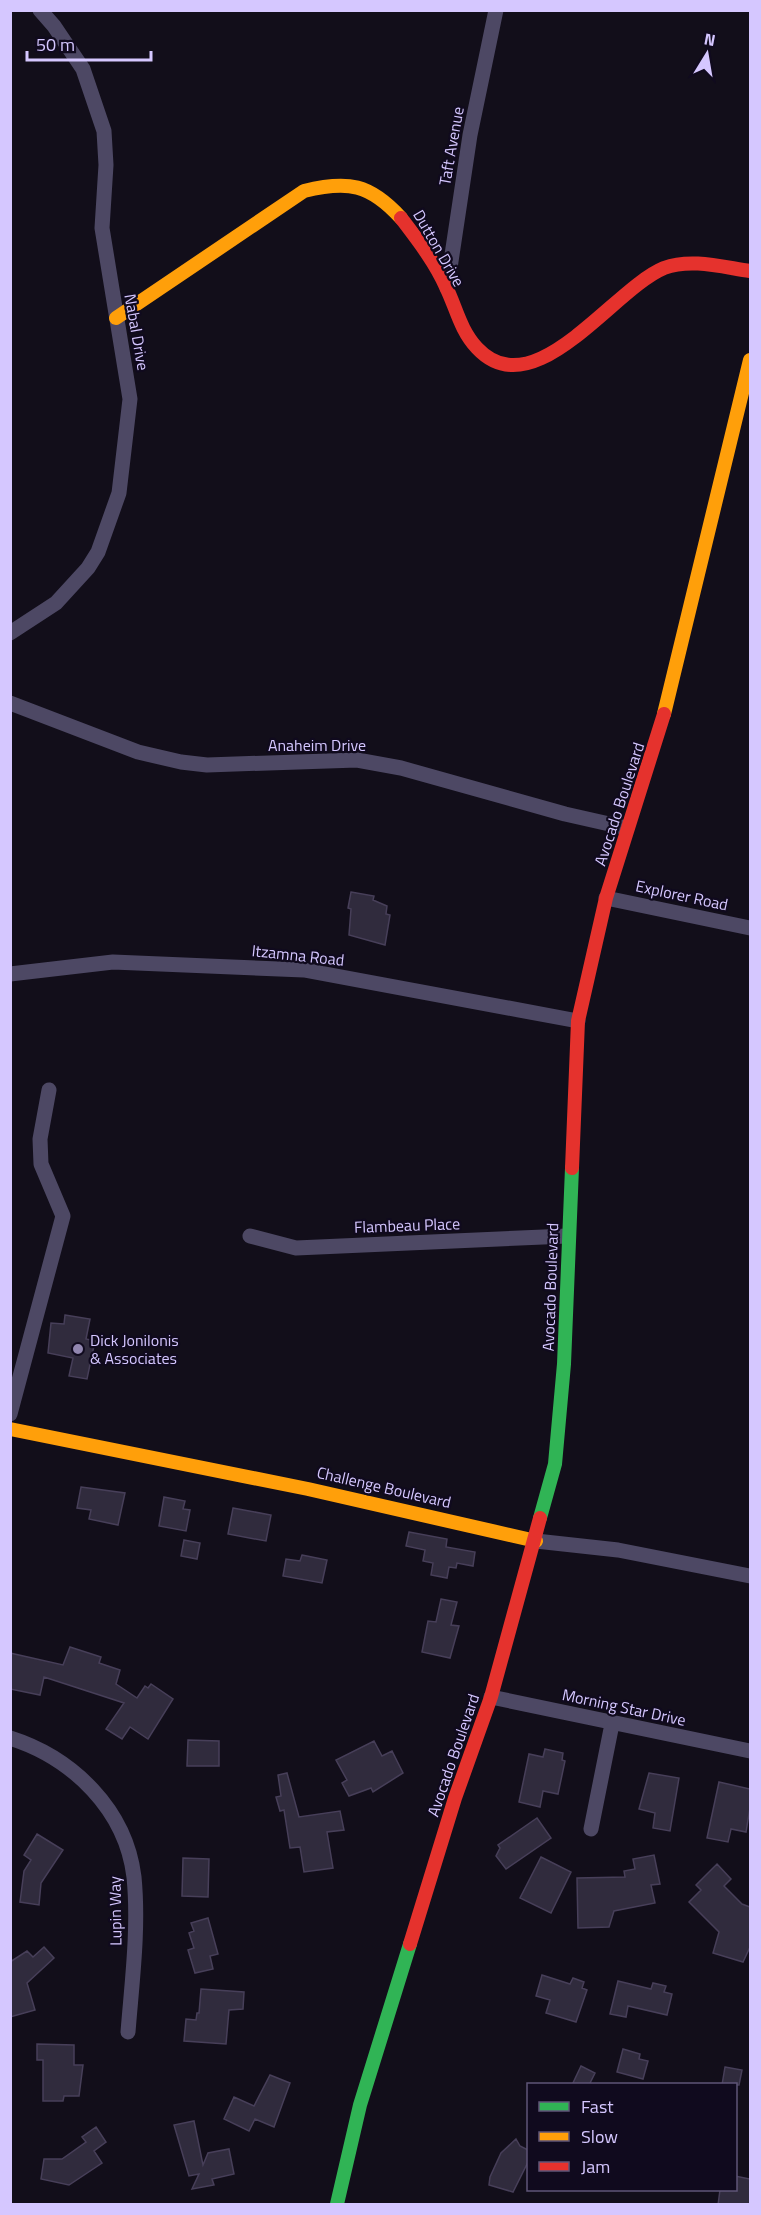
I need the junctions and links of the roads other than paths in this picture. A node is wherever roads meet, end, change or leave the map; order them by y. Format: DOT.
graph roads {
  1 [pos="40,10"];
  2 [pos="496,10"];
  3 [pos="750,271"];
  4 [pos="447,288"];
  5 [pos="116,318"];
  6 [pos="750,360"];
  7 [pos="10,633"];
  8 [pos="10,703"];
  9 [pos="627,828"];
  10 [pos="606,898"];
  11 [pos="750,928"];
  12 [pos="10,974"];
  13 [pos="578,1021"];
  14 [pos="49,1090"];
  15 [pos="250,1236"];
  16 [pos="567,1236"];
  17 [pos="10,1414"];
  18 [pos="10,1429"];
  19 [pos="536,1541"];
  20 [pos="750,1576"];
  21 [pos="491,1697"];
  22 [pos="612,1724"];
  23 [pos="10,1738"];
  24 [pos="750,1751"];
  25 [pos="591,1829"];
  26 [pos="128,2032"];
  27 [pos="337,2205"];
  1 -- 5 [label="street, Nabal Drive"];
  2 -- 4 [label="street, Taft Avenue"];
  3 -- 4 [label="main road, Dutton Drive"];
  4 -- 5 [label="main road, Dutton Drive"];
  5 -- 7 [label="street, Nabal Drive"];
  6 -- 9 [label="main road, Avocado Boulevard"];
  8 -- 9 [label="street, Anaheim Drive"];
  9 -- 10 [label="main road, Avocado Boulevard"];
  10 -- 11 [label="street, Explorer Road"];
  10 -- 13 [label="main road, Avocado Boulevard"];
  12 -- 13 [label="street, Itzamna Road"];
  13 -- 16 [label="main road, Avocado Boulevard"];
  14 -- 17 [label="street"];
  15 -- 16 [label="street, Flambeau Place"];
  16 -- 19 [label="main road, Avocado Boulevard"];
  18 -- 19 [label="main road, Challenge Boulevard"];
  19 -- 20 [label="street, Challenge Boulevard"];
  19 -- 21 [label="main road, Avocado Boulevard"];
  21 -- 22 [label="street, Morning Star Drive"];
  21 -- 27 [label="main road, Avocado Boulevard"];
  22 -- 24 [label="street, Morning Star Drive"];
  22 -- 25 [label="street"];
  23 -- 26 [label="street, Lupin Way"];
}
